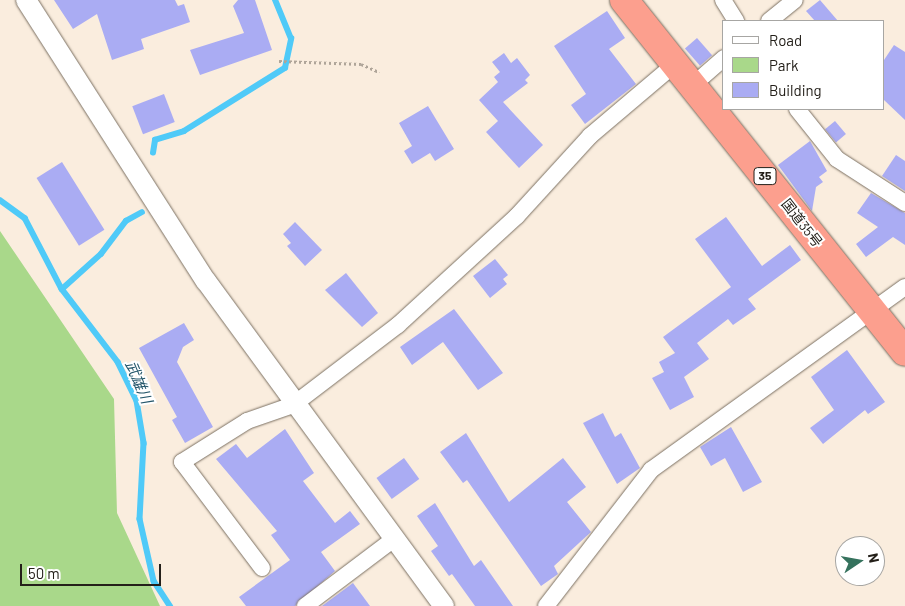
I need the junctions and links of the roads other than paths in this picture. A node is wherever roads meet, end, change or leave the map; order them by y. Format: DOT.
graph roads {
  1 [pos="26,0"];
  2 [pos="624,0"];
  3 [pos="722,0"];
  4 [pos="795,0"];
  5 [pos="735,20"];
  6 [pos="770,20"];
  7 [pos="722,60"];
  8 [pos="675,64"];
  9 [pos="693,85"];
  10 [pos="798,110"];
  11 [pos="905,203"];
  12 [pos="905,286"];
  13 [pos="872,310"];
  14 [pos="905,352"];
  15 [pos="293,404"];
  16 [pos="394,538"];
  17 [pos="262,568"];
  18 [pos="305,606"];
  19 [pos="444,606"];
  20 [pos="546,606"];
  1 -- 15 [label="street"];
  2 -- 8 [label="highway, 国道35号 / 35"];
  3 -- 5 [label="street"];
  4 -- 6 [label="street"];
  7 -- 9 [label="street"];
  8 -- 9 [label="highway, 国道35号 / 35"];
  8 -- 15 [label="street"];
  9 -- 13 [label="highway, 国道35号 / 35"];
  10 -- 11 [label="street"];
  12 -- 13 [label="street"];
  13 -- 14 [label="highway, 国道35号 / 35"];
  13 -- 20 [label="street"];
  15 -- 16 [label="street"];
  15 -- 17 [label="street"];
  16 -- 18 [label="street"];
  16 -- 19 [label="street"];
}
